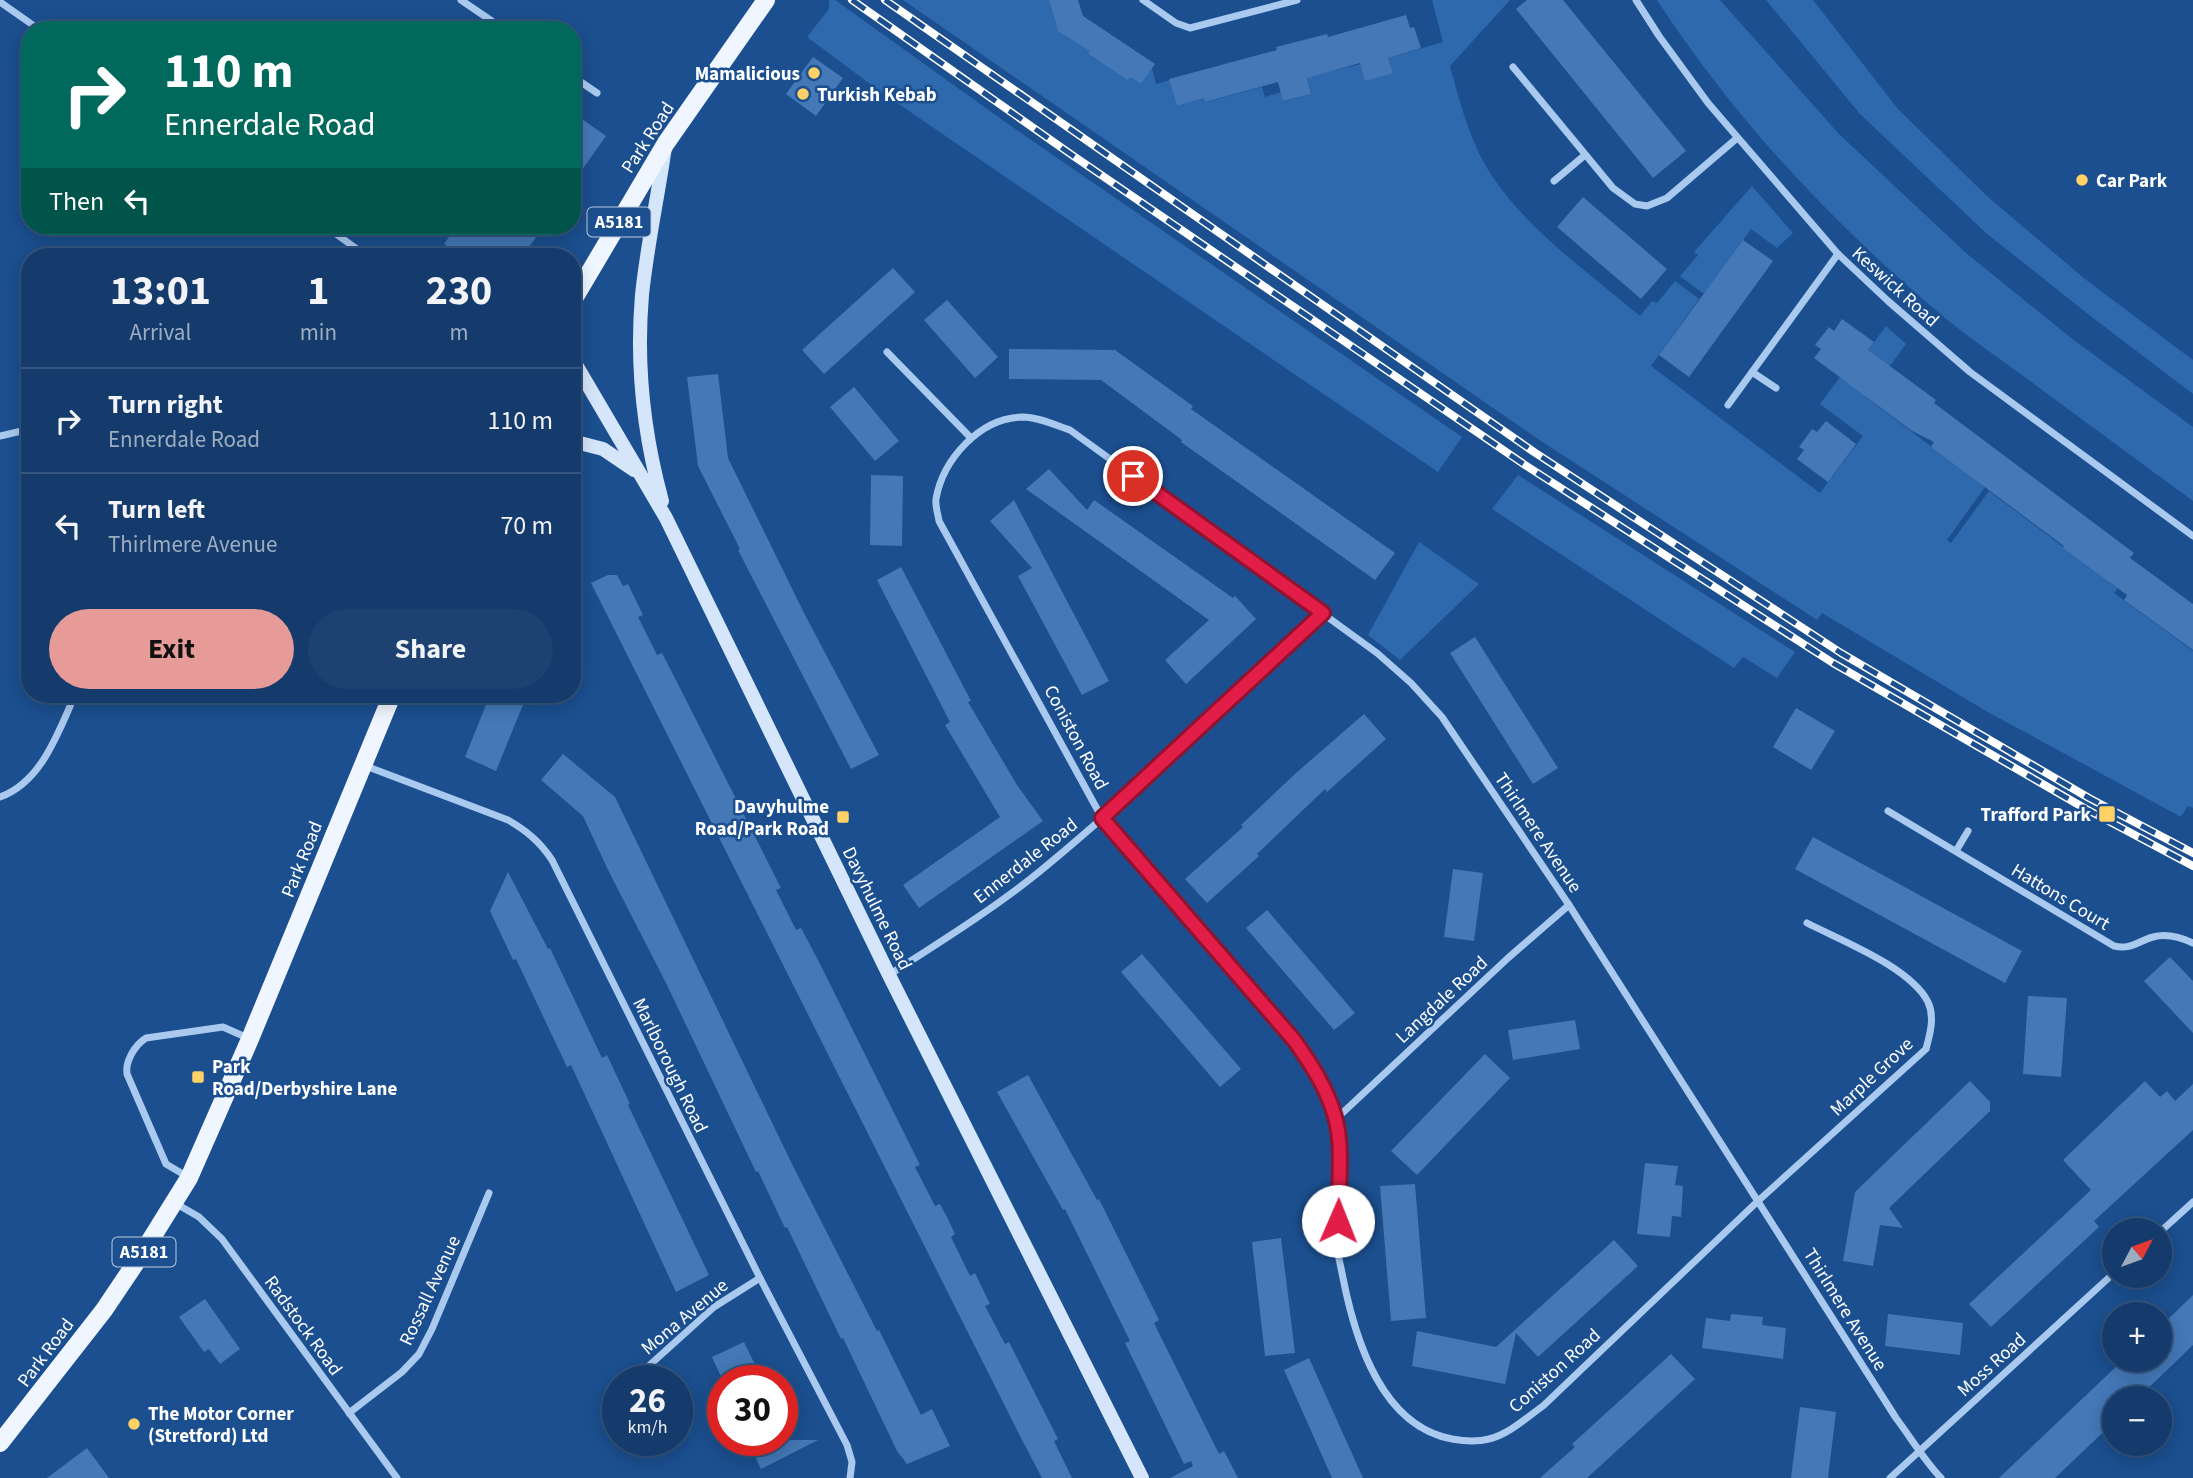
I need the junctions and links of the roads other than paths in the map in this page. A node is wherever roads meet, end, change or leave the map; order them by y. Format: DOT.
graph roads {
  1 [pos="461,0"];
  2 [pos="766,0"];
  3 [pos="1143,0"];
  4 [pos="1297,0"];
  5 [pos="1636,0"];
  6 [pos="0,2"];
  7 [pos="1270,3"];
  8 [pos="27,21"];
  9 [pos="492,21"];
  10 [pos="1513,67"];
  11 [pos="581,82"];
  12 [pos="597,93"];
  13 [pos="1737,139"];
  14 [pos="666,142"];
  15 [pos="1585,155"];
  16 [pos="1554,181"];
  17 [pos="337,235"];
  18 [pos="356,248"];
  19 [pos="1838,254"];
  20 [pos="581,287"];
  21 [pos="887,352"];
  22 [pos="1752,372"];
  23 [pos="581,373"];
  24 [pos="1776,388"];
  25 [pos="1728,405"];
  26 [pos="21,431"];
  27 [pos="0,436"];
  28 [pos="970,437"];
  29 [pos="581,443"];
  30 [pos="640,475"];
  31 [pos="666,518"];
  32 [pos="2193,536"];
  33 [pos="1323,613"];
  34 [pos="71,703"];
  35 [pos="389,703"];
  36 [pos="362,765"];
  37 [pos="0,797"];
  38 [pos="1888,811"];
  39 [pos="1102,818"];
  40 [pos="1968,831"];
  41 [pos="1955,852"];
  42 [pos="1569,905"];
  43 [pos="1807,923"];
  44 [pos="2193,943"];
  45 [pos="890,975"];
  46 [pos="250,1038"];
  47 [pos="1336,1119"];
  48 [pos="189,1178"];
  49 [pos="489,1193"];
  50 [pos="1758,1201"];
  51 [pos="2193,1202"];
  52 [pos="174,1203"];
  53 [pos="2172,1221"];
  54 [pos="760,1278"];
  55 [pos="2102,1284"];
  56 [pos="650,1365"];
  57 [pos="349,1413"];
  58 [pos="0,1443"];
  59 [pos="1920,1451"];
  60 [pos="397,1478"];
  61 [pos="850,1478"];
  62 [pos="1142,1478"];
  63 [pos="1890,1478"];
  64 [pos="1941,1478"];
  1 -- 9 [label="street"];
  2 -- 14 [label="main road, Park Road / A5181"];
  3 -- 7 [label="street"];
  4 -- 7 [label="street"];
  5 -- 13 [label="street, Keswick Road"];
  6 -- 8 [label="street"];
  10 -- 15 [label="street"];
  11 -- 12 [label="street"];
  13 -- 15 [label="street"];
  13 -- 19 [label="street, Keswick Road"];
  14 -- 20 [label="main road, Park Road / A5181"];
  14 -- 31 [label="street"];
  15 -- 16 [label="street"];
  17 -- 18 [label="street"];
  19 -- 22 [label="street"];
  19 -- 32 [label="street, Keswick Road"];
  21 -- 28 [label="street"];
  22 -- 24 [label="street"];
  22 -- 25 [label="street"];
  23 -- 30 [label="street, Davyhulme Road"];
  26 -- 27 [label="street"];
  28 -- 33 [label="street, Thirlmere Avenue"];
  28 -- 39 [label="street, Coniston Road"];
  29 -- 30 [label="street"];
  30 -- 31 [label="street, Davyhulme Road"];
  31 -- 45 [label="street, Davyhulme Road"];
  33 -- 39 [label="street, Ennerdale Road"];
  33 -- 42 [label="street, Thirlmere Avenue"];
  34 -- 37 [label="street"];
  35 -- 36 [label="main road, Park Road / A5181"];
  36 -- 46 [label="main road, Park Road / A5181"];
  36 -- 54 [label="street, Marlborough Road"];
  38 -- 41 [label="street, Hattons Court"];
  39 -- 45 [label="street, Ennerdale Road"];
  39 -- 47 [label="street, Coniston Road"];
  40 -- 41 [label="street"];
  41 -- 44 [label="street, Hattons Court"];
  42 -- 47 [label="street, Langdale Road"];
  42 -- 50 [label="street, Thirlmere Avenue"];
  43 -- 50 [label="street, Marple Grove"];
  45 -- 62 [label="street, Davyhulme Road"];
  46 -- 48 [label="main road, Park Road / A5181"];
  46 -- 48 [label="street"];
  47 -- 50 [label="street, Coniston Road"];
  48 -- 52 [label="main road, Park Road / A5181"];
  49 -- 57 [label="street, Rossall Avenue"];
  50 -- 59 [label="street, Thirlmere Avenue"];
  51 -- 53 [label="street"];
  52 -- 57 [label="street, Radstock Road"];
  52 -- 58 [label="main road, Park Road / A5181"];
  54 -- 56 [label="street, Mona Avenue"];
  54 -- 61 [label="street, Marlborough Road"];
  55 -- 59 [label="street, Moss Road"];
  57 -- 60 [label="street, Radstock Road"];
  59 -- 63 [label="street, Moss Road"];
  59 -- 64 [label="street, Thirlmere Avenue"];
}
